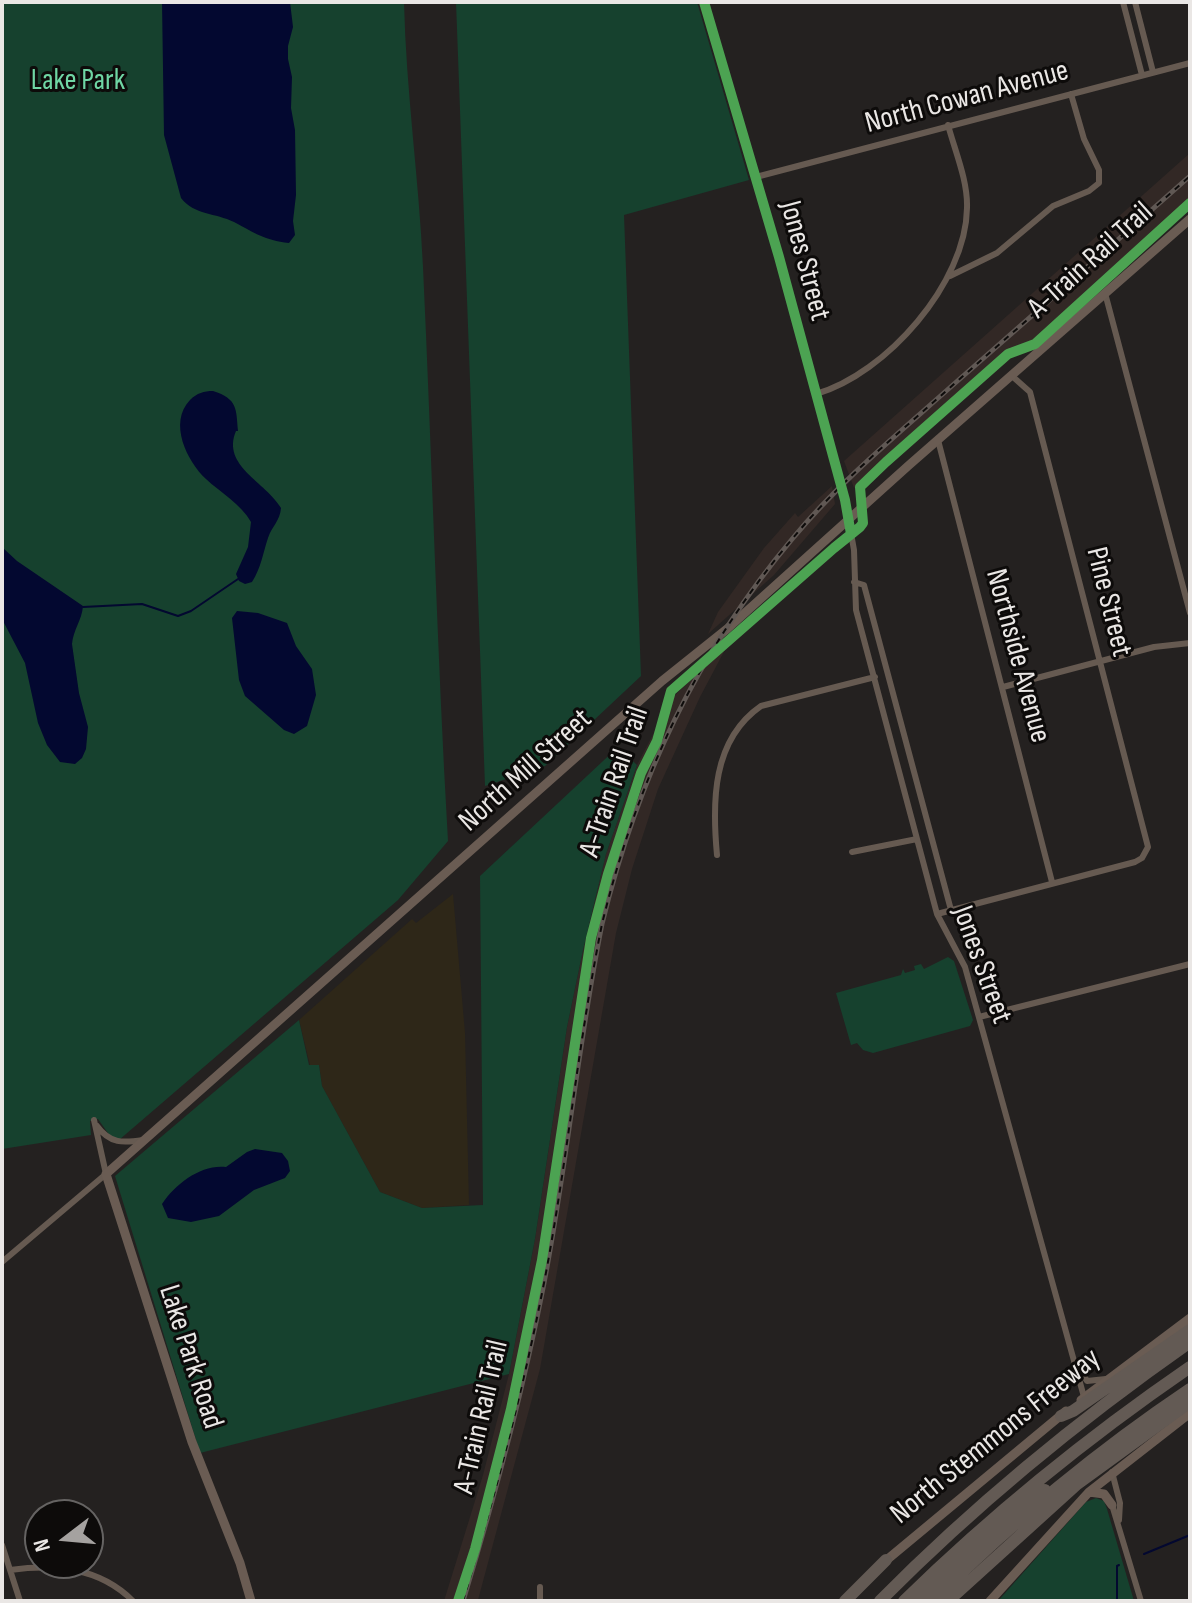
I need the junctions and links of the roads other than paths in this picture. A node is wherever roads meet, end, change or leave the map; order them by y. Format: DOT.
graph roads {
  1 [pos="704,2"];
  2 [pos="1123,2"];
  3 [pos="1135,2"];
  4 [pos="1190,63"];
  5 [pos="1153,72"];
  6 [pos="1142,75"];
  7 [pos="1071,94"];
  8 [pos="948,125"];
  9 [pos="756,177"];
  10 [pos="1190,219"];
  11 [pos="948,277"];
  12 [pos="1105,293"];
  13 [pos="1012,376"];
  14 [pos="816,394"];
  15 [pos="938,440"];
  16 [pos="848,519"];
  17 [pos="854,582"];
  18 [pos="1190,613"];
  19 [pos="1190,643"];
  20 [pos="1101,661"];
  21 [pos="875,677"];
  22 [pos="1003,687"];
  23 [pos="917,839"];
  24 [pos="852,852"];
  25 [pos="717,855"];
  26 [pos="1052,882"];
  27 [pos="951,910"];
  28 [pos="937,914"];
  29 [pos="1190,964"];
  30 [pos="979,1017"];
  31 [pos="143,1140"];
  32 [pos="106,1174"];
  33 [pos="2,1262"];
  34 [pos="1190,1318"];
  35 [pos="1190,1330"];
  36 [pos="1190,1342"];
  37 [pos="1075,1361"];
  38 [pos="1190,1367"];
  39 [pos="1106,1379"];
  40 [pos="1190,1389"];
  41 [pos="1084,1397"];
  42 [pos="1190,1402"];
  43 [pos="1190,1413"];
  44 [pos="1061,1416"];
  45 [pos="1112,1472"];
  46 [pos="1068,1476"];
  47 [pos="1089,1492"];
  48 [pos="1112,1505"];
  49 [pos="1119,1524"];
  50 [pos="2,1545"];
  51 [pos="886,1560"];
  52 [pos="10,1570"];
  53 [pos="540,1587"];
  54 [pos="20,1601"];
  55 [pos="133,1601"];
  56 [pos="251,1601"];
  57 [pos="540,1601"];
  58 [pos="839,1601"];
  59 [pos="845,1601"];
  60 [pos="880,1601"];
  61 [pos="904,1601"];
  62 [pos="918,1601"];
  63 [pos="932,1601"];
  64 [pos="948,1601"];
  65 [pos="990,1601"];
  66 [pos="1141,1601"];
  1 -- 9 [label="street, Jones Street"];
  2 -- 6 [label="street"];
  3 -- 5 [label="street"];
  4 -- 5 [label="street, North Cowan Avenue"];
  5 -- 6 [label="street, North Cowan Avenue"];
  6 -- 7 [label="street, North Cowan Avenue"];
  7 -- 8 [label="street, North Cowan Avenue"];
  7 -- 11 [label="street"];
  8 -- 9 [label="street, North Cowan Avenue"];
  8 -- 11 [label="street"];
  9 -- 14 [label="street, Jones Street"];
  10 -- 12 [label="main road, North Mill Street"];
  11 -- 14 [label="street"];
  12 -- 13 [label="main road, North Mill Street"];
  12 -- 18 [label="street"];
  13 -- 15 [label="main road, North Mill Street"];
  13 -- 20 [label="street, Pine Street"];
  14 -- 16 [label="street, Jones Street"];
  15 -- 16 [label="main road, North Mill Street"];
  15 -- 22 [label="street, Northside Avenue"];
  16 -- 17 [label="street, Jones Street"];
  16 -- 31 [label="main road, North Mill Street"];
  17 -- 21 [label="street, Jones Street"];
  17 -- 27 [label="street, Jones Street"];
  19 -- 20 [label="street"];
  20 -- 22 [label="street"];
  20 -- 26 [label="street, Pine Street"];
  21 -- 23 [label="street, Jones Street"];
  21 -- 25 [label="street"];
  22 -- 26 [label="street, Northside Avenue"];
  23 -- 24 [label="street"];
  23 -- 28 [label="street, Jones Street"];
  26 -- 27 [label="street"];
  27 -- 28 [label="street"];
  28 -- 30 [label="street, Jones Street"];
  29 -- 30 [label="street"];
  30 -- 37 [label="street, Jones Street"];
  31 -- 32 [label="main road, North Mill Street"];
  31 -- 32 [label="street, Lake Park Road"];
  32 -- 33 [label="street, North Mill Street"];
  32 -- 56 [label="main road, Lake Park Road"];
  34 -- 39 [label="main road, North Stemmons Freeway"];
  35 -- 44 [label="highway"];
  36 -- 60 [label="highway, North Stemmons Freeway"];
  37 -- 39 [label="street"];
  37 -- 41 [label="street, Jones Street"];
  38 -- 61 [label="highway"];
  39 -- 41 [label="main road, North Stemmons Freeway"];
  40 -- 46 [label="highway"];
  41 -- 44 [label="main road, North Stemmons Freeway"];
  42 -- 64 [label="highway"];
  43 -- 45 [label="main road"];
  44 -- 51 [label="main road, North Stemmons Freeway"];
  45 -- 47 [label="main road"];
  45 -- 49 [label="street"];
  46 -- 62 [label="highway"];
  46 -- 63 [label="highway"];
  47 -- 48 [label="main road"];
  47 -- 65 [label="main road"];
  48 -- 49 [label="street"];
  49 -- 66 [label="street"];
  50 -- 52 [label="street"];
  51 -- 58 [label="main road, North Stemmons Freeway"];
  51 -- 59 [label="highway"];
  52 -- 54 [label="street"];
  52 -- 55 [label="street"];
  53 -- 57 [label="street"];
}
